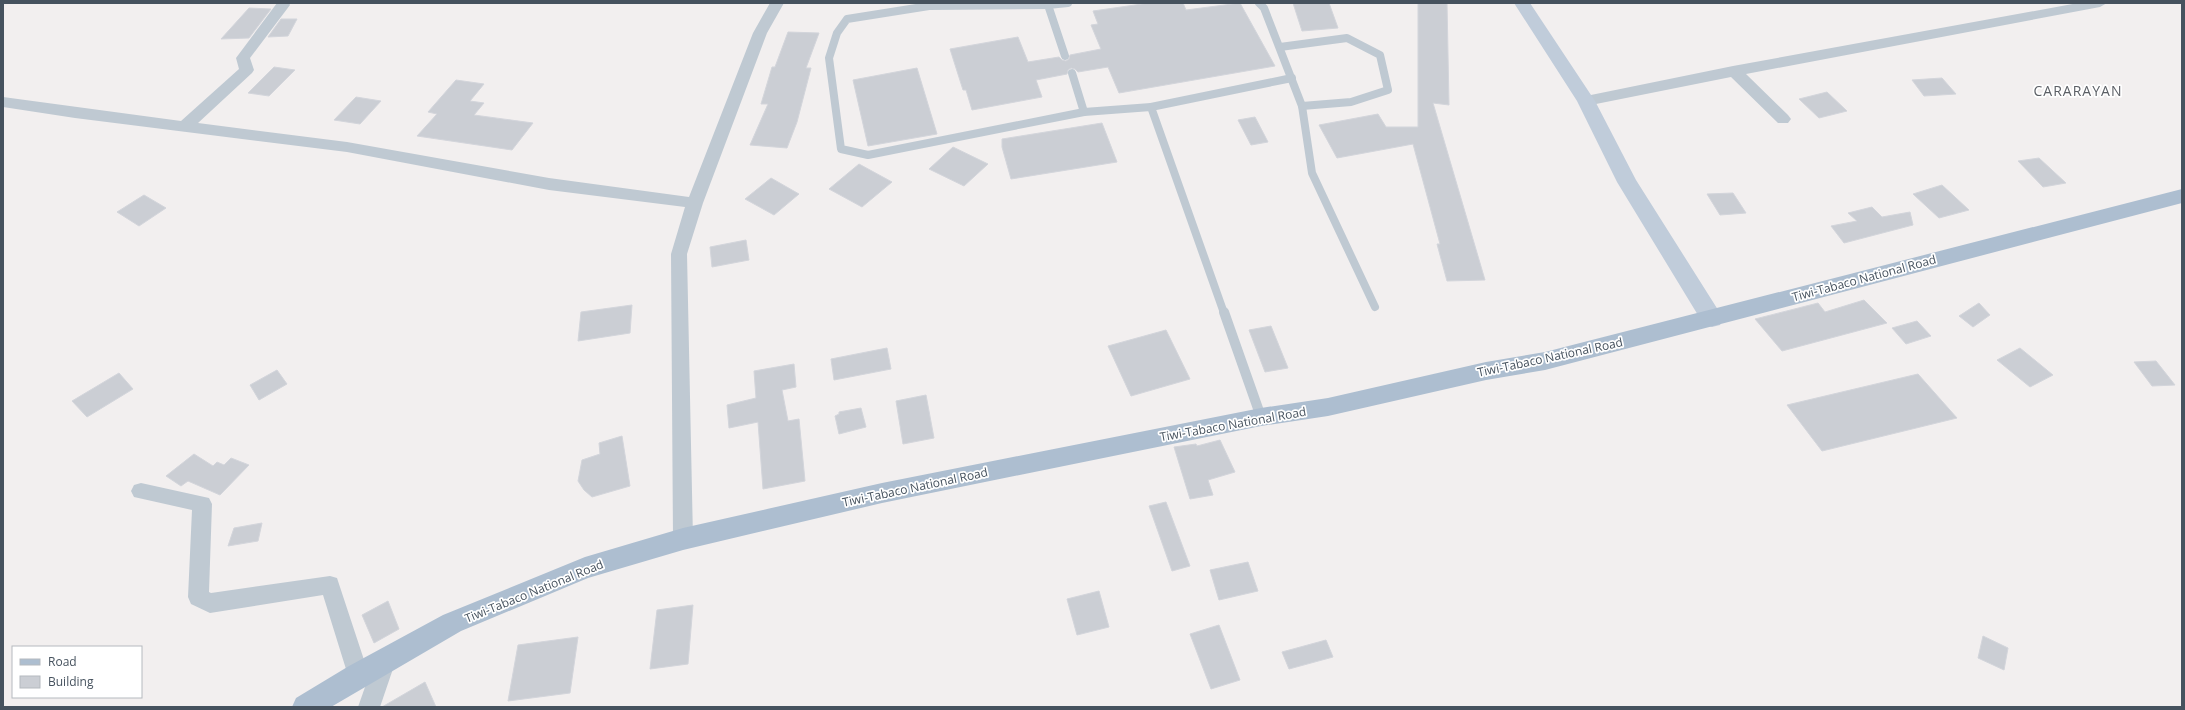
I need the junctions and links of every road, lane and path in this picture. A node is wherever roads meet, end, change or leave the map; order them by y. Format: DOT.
graph roads {
  1 [pos="777,3"];
  2 [pos="1068,3"];
  3 [pos="1258,3"];
  4 [pos="1522,3"];
  5 [pos="2100,3"];
  6 [pos="283,5"];
  7 [pos="1048,5"];
  8 [pos="1280,47"];
  9 [pos="1065,56"];
  10 [pos="1733,71"];
  11 [pos="1072,73"];
  12 [pos="1292,78"];
  13 [pos="1586,101"];
  14 [pos="3,102"];
  15 [pos="1302,106"];
  16 [pos="1151,107"];
  17 [pos="1084,112"];
  18 [pos="1783,119"];
  19 [pos="184,127"];
  20 [pos="2182,196"];
  21 [pos="696,203"];
  22 [pos="1375,307"];
  23 [pos="1712,319"];
  24 [pos="1261,417"];
  25 [pos="141,491"];
  26 [pos="683,539"];
  27 [pos="385,660"];
  28 [pos="358,675"];
  29 [pos="306,707"];
  30 [pos="369,707"];
  1 -- 21 [label="street"];
  2 -- 7 [label="lane"];
  3 -- 8 [label="lane"];
  4 -- 13 [label="main road"];
  5 -- 10 [label="street"];
  6 -- 19 [label="street"];
  7 -- 9 [label="lane"];
  7 -- 17 [label="lane"];
  8 -- 12 [label="lane"];
  8 -- 15 [label="lane"];
  10 -- 13 [label="street"];
  10 -- 18 [label="street"];
  11 -- 17 [label="lane"];
  12 -- 15 [label="lane"];
  12 -- 16 [label="lane"];
  13 -- 23 [label="main road"];
  14 -- 19 [label="street"];
  15 -- 22 [label="lane"];
  16 -- 17 [label="lane"];
  16 -- 24 [label="lane"];
  19 -- 21 [label="street"];
  20 -- 23 [label="main road, Tiwi-Tabaco National Road"];
  21 -- 26 [label="street"];
  23 -- 24 [label="main road, Tiwi-Tabaco National Road"];
  24 -- 26 [label="main road, Tiwi-Tabaco National Road"];
  25 -- 28 [label="street"];
  26 -- 27 [label="main road, Tiwi-Tabaco National Road"];
  27 -- 28 [label="main road, Tiwi-Tabaco National Road"];
  27 -- 30 [label="street"];
  28 -- 29 [label="main road, Tiwi-Tabaco National Road"];
}
